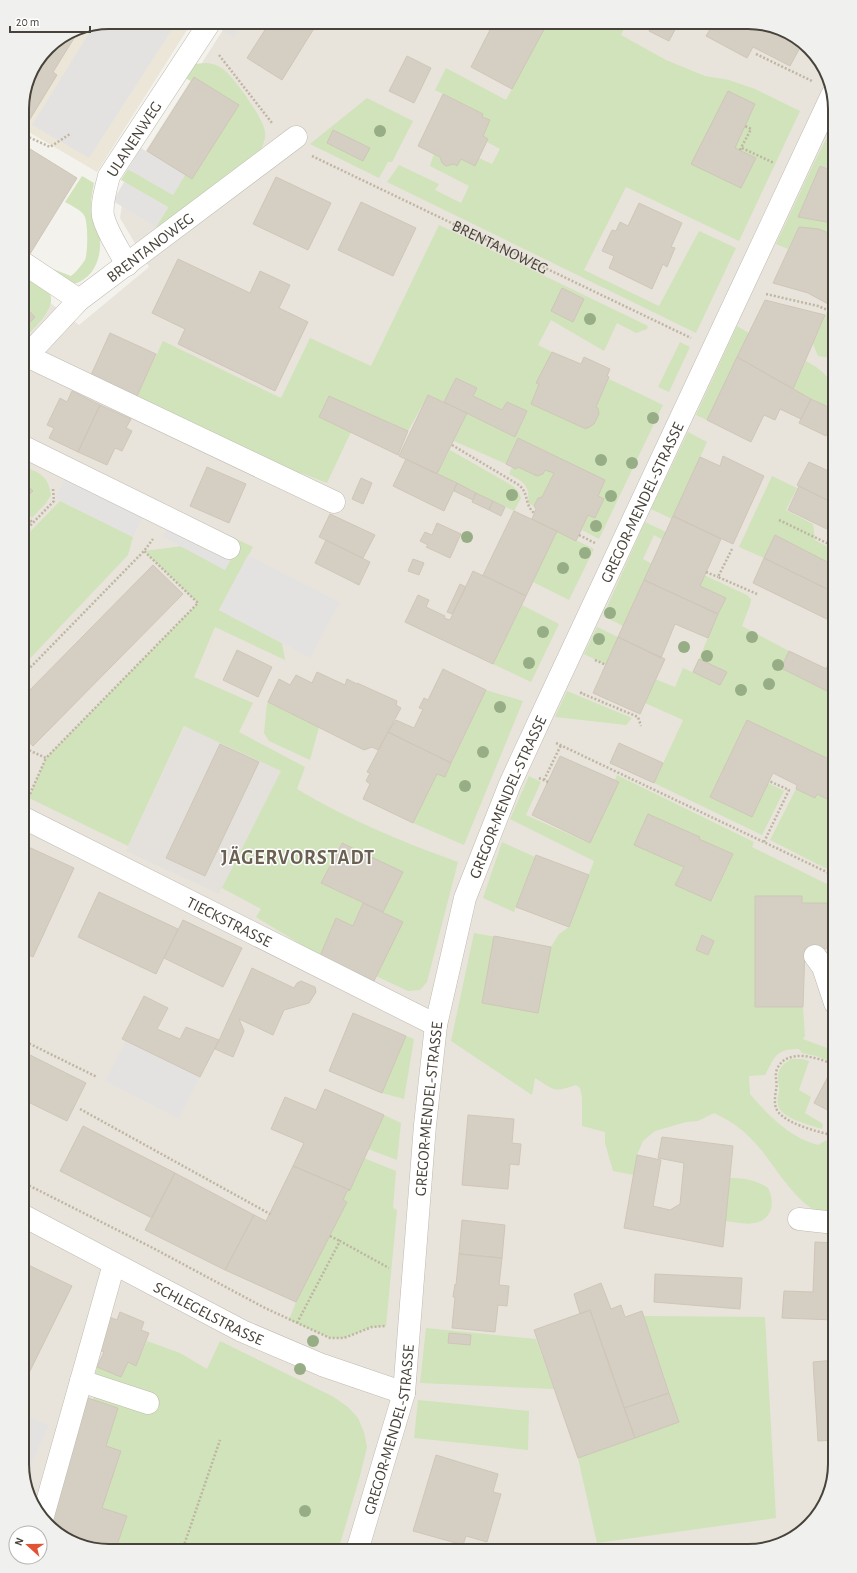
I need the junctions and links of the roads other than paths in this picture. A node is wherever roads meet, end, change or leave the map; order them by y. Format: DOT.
graph roads {
  1 [pos="206,29"];
  2 [pos="828,103"];
  3 [pos="292,141"];
  4 [pos="127,264"];
  5 [pos="29,267"];
  6 [pos="80,300"];
  7 [pos="29,355"];
  8 [pos="29,361"];
  9 [pos="29,449"];
  10 [pos="334,502"];
  11 [pos="229,548"];
  12 [pos="29,809"];
  13 [pos="815,956"];
  14 [pos="828,982"];
  15 [pos="436,1025"];
  16 [pos="29,1219"];
  17 [pos="799,1219"];
  18 [pos="828,1222"];
  19 [pos="114,1264"];
  20 [pos="81,1381"];
  21 [pos="404,1393"];
  22 [pos="148,1403"];
  23 [pos="45,1512"];
  24 [pos="359,1544"];
  1 -- 4 [label="street, ULANENWEG"];
  2 -- 15 [label="street, GREGOR-MENDEL-STRASSE"];
  3 -- 4 [label="street, BRENTANOWEG"];
  4 -- 6 [label="street, BRENTANOWEG"];
  5 -- 6 [label="street"];
  6 -- 7 [label="street, BRENTANOWEG"];
  8 -- 10 [label="street"];
  9 -- 11 [label="street"];
  12 -- 15 [label="street, TIECKSTRASSE"];
  13 -- 14 [label="street"];
  15 -- 21 [label="street, GREGOR-MENDEL-STRASSE"];
  16 -- 19 [label="street, SCHLEGELSTRASSE"];
  17 -- 18 [label="street"];
  19 -- 20 [label="street"];
  19 -- 21 [label="street, SCHLEGELSTRASSE"];
  20 -- 22 [label="street"];
  20 -- 23 [label="street"];
  21 -- 24 [label="street, GREGOR-MENDEL-STRASSE"];
}
